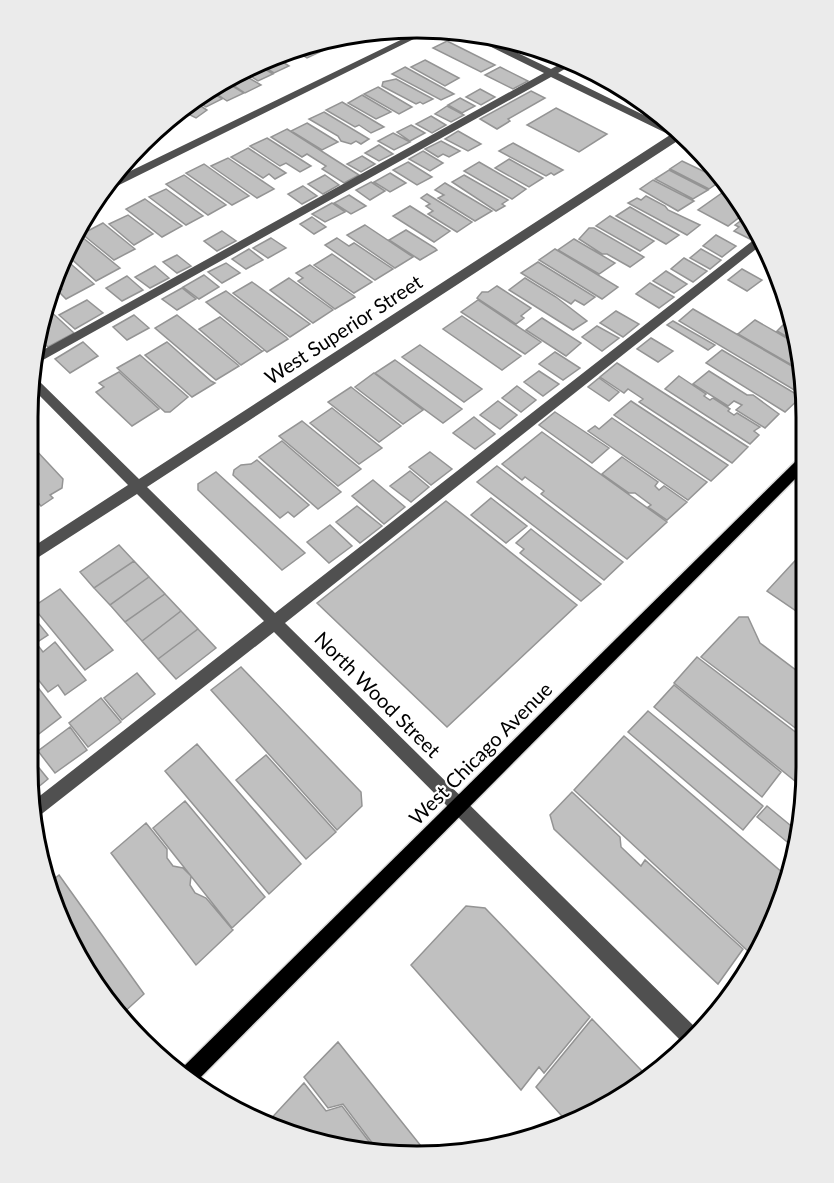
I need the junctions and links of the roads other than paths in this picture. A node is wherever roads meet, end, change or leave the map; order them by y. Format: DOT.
graph roads {
  1 [pos="412,38"];
  2 [pos="497,46"];
  3 [pos="563,67"];
  4 [pos="552,73"];
  5 [pos="660,126"];
  6 [pos="673,138"];
  7 [pos="121,180"];
  8 [pos="755,244"];
  9 [pos="43,356"];
  10 [pos="39,388"];
  11 [pos="796,470"];
  12 [pos="138,487"];
  13 [pos="38,551"];
  14 [pos="273,622"];
  15 [pos="459,806"];
  16 [pos="40,807"];
  17 [pos="686,1032"];
  18 [pos="192,1071"];
  1 -- 7 [label="street"];
  2 -- 4 [label="street"];
  3 -- 4 [label="street"];
  4 -- 5 [label="street"];
  4 -- 9 [label="street"];
  6 -- 12 [label="street, West Superior Street"];
  8 -- 14 [label="street"];
  10 -- 12 [label="street, North Wood Street"];
  11 -- 15 [label="main road, West Chicago Avenue"];
  12 -- 13 [label="street, West Superior Street"];
  12 -- 14 [label="street, North Wood Street"];
  14 -- 15 [label="street, North Wood Street"];
  14 -- 16 [label="street"];
  15 -- 17 [label="street, North Wood Street"];
  15 -- 18 [label="main road, West Chicago Avenue"];
}
